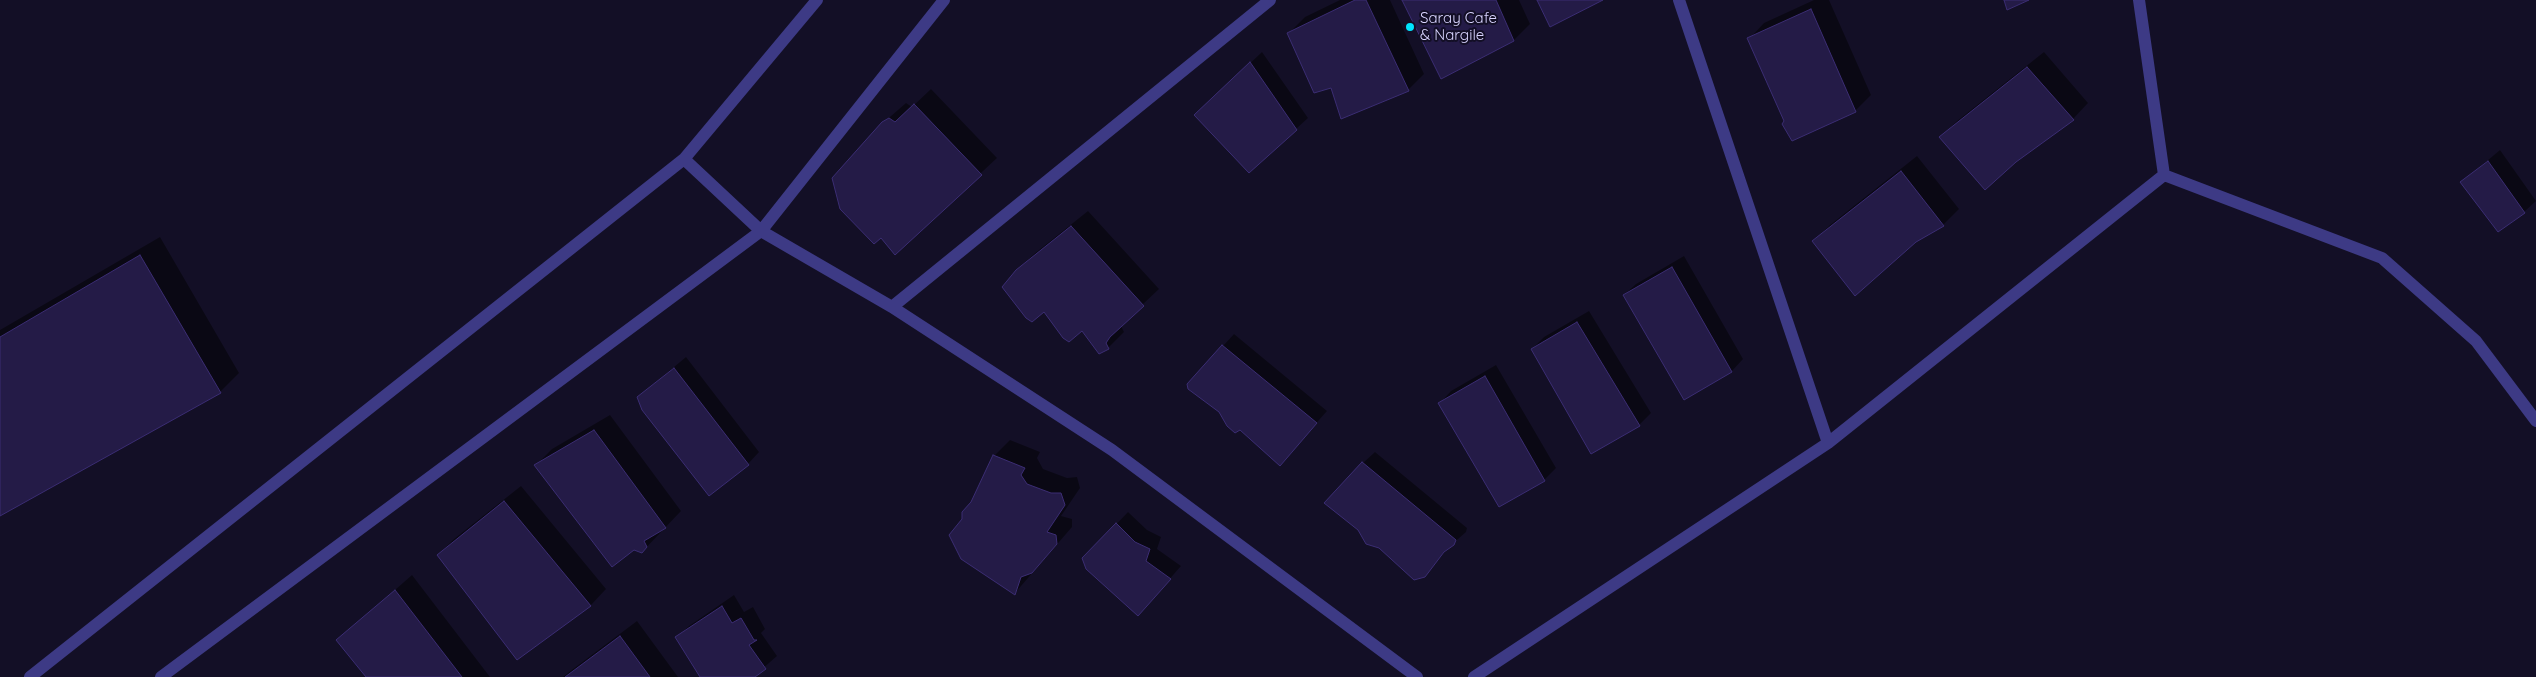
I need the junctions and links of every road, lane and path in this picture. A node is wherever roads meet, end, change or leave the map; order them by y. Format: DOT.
graph roads {
  1 [pos="817,0"];
  2 [pos="944,0"];
  3 [pos="1270,0"];
  4 [pos="1679,0"];
  5 [pos="2140,0"];
  6 [pos="684,159"];
  7 [pos="2164,175"];
  8 [pos="761,231"];
  9 [pos="892,307"];
  10 [pos="2536,421"];
  11 [pos="1828,443"];
  12 [pos="30,677"];
  13 [pos="161,677"];
  14 [pos="1418,677"];
  15 [pos="1474,677"];
  1 -- 6 [label="street"];
  2 -- 8 [label="street"];
  3 -- 9 [label="street"];
  4 -- 11 [label="street"];
  5 -- 7 [label="street"];
  6 -- 8 [label="street"];
  6 -- 12 [label="street"];
  7 -- 10 [label="street"];
  7 -- 11 [label="street"];
  8 -- 9 [label="street"];
  8 -- 13 [label="street"];
  9 -- 14 [label="street"];
  11 -- 15 [label="street"];
}
